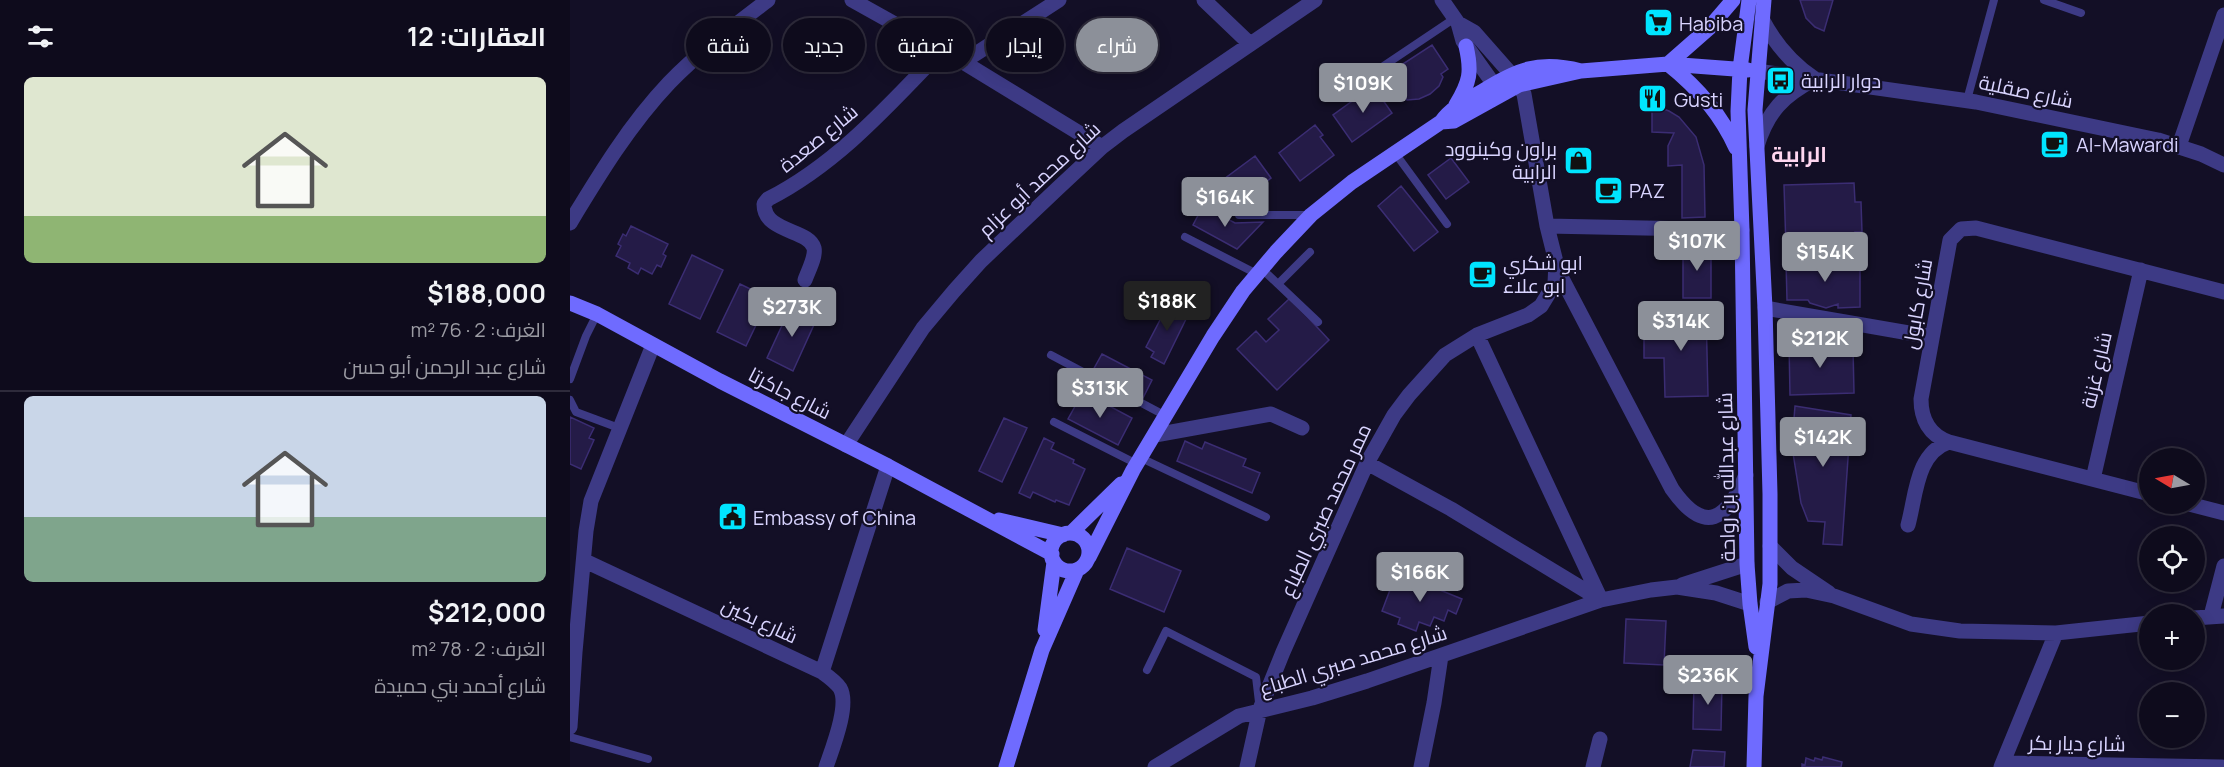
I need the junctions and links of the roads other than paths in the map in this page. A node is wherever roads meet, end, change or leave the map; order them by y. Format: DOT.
graph roads {
  1 [pos="768,0"];
  2 [pos="852,0"];
  3 [pos="1059,0"];
  4 [pos="1204,0"];
  5 [pos="1315,0"];
  6 [pos="1442,0"];
  7 [pos="1733,0"];
  8 [pos="1749,0"];
  9 [pos="1764,0"];
  10 [pos="1994,0"];
  11 [pos="2044,0"];
  12 [pos="2081,13"];
  13 [pos="2224,15"];
  14 [pos="884,18"];
  15 [pos="1762,19"];
  16 [pos="1456,21"];
  17 [pos="1249,44"];
  18 [pos="1466,46"];
  19 [pos="974,55"];
  20 [pos="1668,64"];
  21 [pos="974,69"];
  22 [pos="1379,69"];
  23 [pos="1740,69"];
  24 [pos="1757,71"];
  25 [pos="920,72"];
  26 [pos="1815,79"];
  27 [pos="1515,80"];
  28 [pos="1497,89"];
  29 [pos="1967,100"];
  30 [pos="1455,107"];
  31 [pos="1441,122"];
  32 [pos="2180,146"];
  33 [pos="1102,147"];
  34 [pos="1756,149"];
  35 [pos="1395,153"];
  36 [pos="1738,153"];
  37 [pos="2224,165"];
  38 [pos="1239,215"];
  39 [pos="1311,215"];
  40 [pos="570,223"];
  41 [pos="1447,224"];
  42 [pos="1547,226"];
  43 [pos="1742,230"];
  44 [pos="1185,237"];
  45 [pos="1310,252"];
  46 [pos="1557,269"];
  47 [pos="2141,270"];
  48 [pos="1260,272"];
  49 [pos="805,280"];
  50 [pos="1278,284"];
  51 [pos="2224,292"];
  52 [pos="572,302"];
  53 [pos="1765,308"];
  54 [pos="597,314"];
  55 [pos="1318,322"];
  56 [pos="1477,335"];
  57 [pos="1932,337"];
  58 [pos="653,345"];
  59 [pos="1051,355"];
  60 [pos="570,379"];
  61 [pos="570,400"];
  62 [pos="1166,416"];
  63 [pos="1054,422"];
  64 [pos="619,428"];
  65 [pos="1302,428"];
  66 [pos="1155,435"];
  67 [pos="1949,442"];
  68 [pos="846,445"];
  69 [pos="1367,463"];
  70 [pos="1137,464"];
  71 [pos="888,466"];
  72 [pos="1747,472"];
  73 [pos="2093,479"];
  74 [pos="2139,491"];
  75 [pos="2205,508"];
  76 [pos="2224,513"];
  77 [pos="985,517"];
  78 [pos="1266,517"];
  79 [pos="1908,525"];
  80 [pos="1067,534"];
  81 [pos="1770,546"];
  82 [pos="1089,557"];
  83 [pos="1053,558"];
  84 [pos="585,561"];
  85 [pos="1747,564"];
  86 [pos="2224,566"];
  87 [pos="1077,570"];
  88 [pos="1677,587"];
  89 [pos="1834,596"];
  90 [pos="1601,600"];
  91 [pos="1767,602"];
  92 [pos="1750,604"];
  93 [pos="2217,616"];
  94 [pos="2139,624"];
  95 [pos="2056,633"];
  96 [pos="1042,651"];
  97 [pos="1441,656"];
  98 [pos="1759,665"];
  99 [pos="1147,670"];
  100 [pos="822,672"];
  101 [pos="1260,709"];
  102 [pos="570,727"];
  103 [pos="570,737"];
  104 [pos="1600,739"];
  105 [pos="648,759"];
  106 [pos="2002,765"];
  107 [pos="826,767"];
  108 [pos="1006,767"];
  109 [pos="1155,767"];
  110 [pos="1247,767"];
  111 [pos="1421,767"];
  112 [pos="1593,767"];
  113 [pos="1754,767"];
  114 [pos="2222,767"];
  1 -- 40 [label="street"];
  2 -- 14 [label="street"];
  3 -- 19 [label="street"];
  4 -- 17 [label="street"];
  5 -- 17 [label="street, شارع محمد أبو عزام"];
  6 -- 16 [label="street"];
  7 -- 20 [label="street"];
  8 -- 23 [label="street, شارع عبدالله بن رواحة"];
  9 -- 15 [label="street, شارع عبدالله بن رواحة"];
  10 -- 29 [label="lane"];
  11 -- 12 [label="lane"];
  13 -- 32 [label="street"];
  15 -- 24 [label="street, شارع عبدالله بن رواحة"];
  15 -- 26 [label="street, شارع صقلية"];
  16 -- 18 [label="street"];
  16 -- 22 [label="lane"];
  16 -- 27 [label="street"];
  17 -- 33 [label="street, شارع محمد أبو عزام"];
  18 -- 28 [label="street"];
  18 -- 30 [label="street"];
  20 -- 23 [label="street"];
  20 -- 27 [label="street"];
  20 -- 36 [label="street"];
  21 -- 33 [label="street"];
  23 -- 24 [label="street"];
  23 -- 36 [label="street, شارع عبدالله بن رواحة"];
  24 -- 26 [label="street, شارع صقلية"];
  24 -- 34 [label="street, شارع عبدالله بن رواحة"];
  25 -- 49 [label="street, شارع صعدة"];
  26 -- 29 [label="street, شارع صقلية"];
  26 -- 34 [label="street"];
  27 -- 28 [label="street"];
  27 -- 42 [label="street"];
  28 -- 30 [label="street"];
  28 -- 31 [label="street"];
  29 -- 32 [label="street, شارع صقلية"];
  30 -- 31 [label="street"];
  31 -- 35 [label="street"];
  32 -- 37 [label="street, شارع صقلية"];
  33 -- 68 [label="street, شارع محمد أبو عزام"];
  34 -- 53 [label="street, شارع عبدالله بن رواحة"];
  35 -- 39 [label="street"];
  35 -- 41 [label="lane"];
  36 -- 43 [label="street, شارع عبدالله بن رواحة"];
  38 -- 39 [label="lane"];
  39 -- 48 [label="street"];
  42 -- 43 [label="street"];
  42 -- 46 [label="street"];
  43 -- 72 [label="street, شارع عبدالله بن رواحة"];
  44 -- 48 [label="lane"];
  45 -- 50 [label="lane"];
  46 -- 56 [label="street, ممر محمد صبري الطباع"];
  46 -- 72 [label="street"];
  47 -- 51 [label="street, شارع كابول"];
  47 -- 57 [label="street, شارع كابول"];
  47 -- 73 [label="street, شارع غزنة"];
  48 -- 50 [label="lane"];
  48 -- 62 [label="street"];
  50 -- 55 [label="lane"];
  52 -- 54 [label="street, شارع جاكرتا"];
  53 -- 57 [label="street"];
  53 -- 81 [label="street, شارع عبدالله بن رواحة"];
  54 -- 58 [label="street, شارع جاكرتا"];
  54 -- 60 [label="lane"];
  56 -- 69 [label="street, ممر محمد صبري الطباع"];
  56 -- 90 [label="street"];
  57 -- 67 [label="street, شارع كابول"];
  58 -- 64 [label="street"];
  58 -- 68 [label="street, شارع جاكرتا"];
  59 -- 62 [label="lane"];
  61 -- 64 [label="lane"];
  62 -- 66 [label="street"];
  63 -- 70 [label="lane"];
  64 -- 84 [label="street"];
  65 -- 66 [label="street"];
  66 -- 70 [label="street"];
  67 -- 73 [label="street, شارع كابول"];
  67 -- 79 [label="street"];
  68 -- 71 [label="street, شارع جاكرتا"];
  69 -- 90 [label="street"];
  69 -- 101 [label="street, ممر محمد صبري الطباع"];
  70 -- 78 [label="lane"];
  70 -- 80 [label="street"];
  70 -- 82 [label="street"];
  71 -- 77 [label="street, شارع جاكرتا"];
  71 -- 100 [label="street"];
  72 -- 85 [label="street, شارع عبدالله بن رواحة"];
  73 -- 74 [label="street, شارع كابول"];
  75 -- 76 [label="street"];
  77 -- 80 [label="street, شارع جاكرتا"];
  77 -- 83 [label="street, شارع جاكرتا"];
  80 -- 82 [label="street"];
  80 -- 83 [label="street"];
  81 -- 89 [label="street"];
  81 -- 91 [label="street, شارع عبدالله بن رواحة"];
  82 -- 87 [label="street"];
  83 -- 87 [label="street"];
  83 -- 96 [label="street"];
  84 -- 100 [label="street, شارع بكين"];
  84 -- 102 [label="street"];
  85 -- 88 [label="street, شارع محمد صبري الطباع"];
  85 -- 92 [label="street, شارع عبدالله بن رواحة"];
  86 -- 93 [label="street"];
  87 -- 96 [label="street"];
  88 -- 90 [label="street, شارع محمد صبري الطباع"];
  88 -- 92 [label="street, شارع محمد صبري الطباع"];
  89 -- 91 [label="street"];
  89 -- 95 [label="street"];
  90 -- 97 [label="street, شارع محمد صبري الطباع"];
  91 -- 98 [label="street, شارع عبدالله بن رواحة"];
  92 -- 98 [label="street, شارع عبدالله بن رواحة"];
  94 -- 95 [label="street"];
  95 -- 106 [label="street"];
  96 -- 108 [label="street"];
  97 -- 101 [label="street, شارع محمد صبري الطباع"];
  97 -- 111 [label="street"];
  98 -- 113 [label="street, شارع عبدالله بن رواحة"];
  99 -- 101 [label="lane"];
  100 -- 107 [label="street, شارع بكين"];
  101 -- 109 [label="street, شارع محمد صبري الطباع"];
  101 -- 110 [label="street, ممر محمد صبري الطباع"];
  103 -- 105 [label="lane"];
  104 -- 112 [label="street"];
  106 -- 114 [label="street, شارع ديار بكر"];
}
